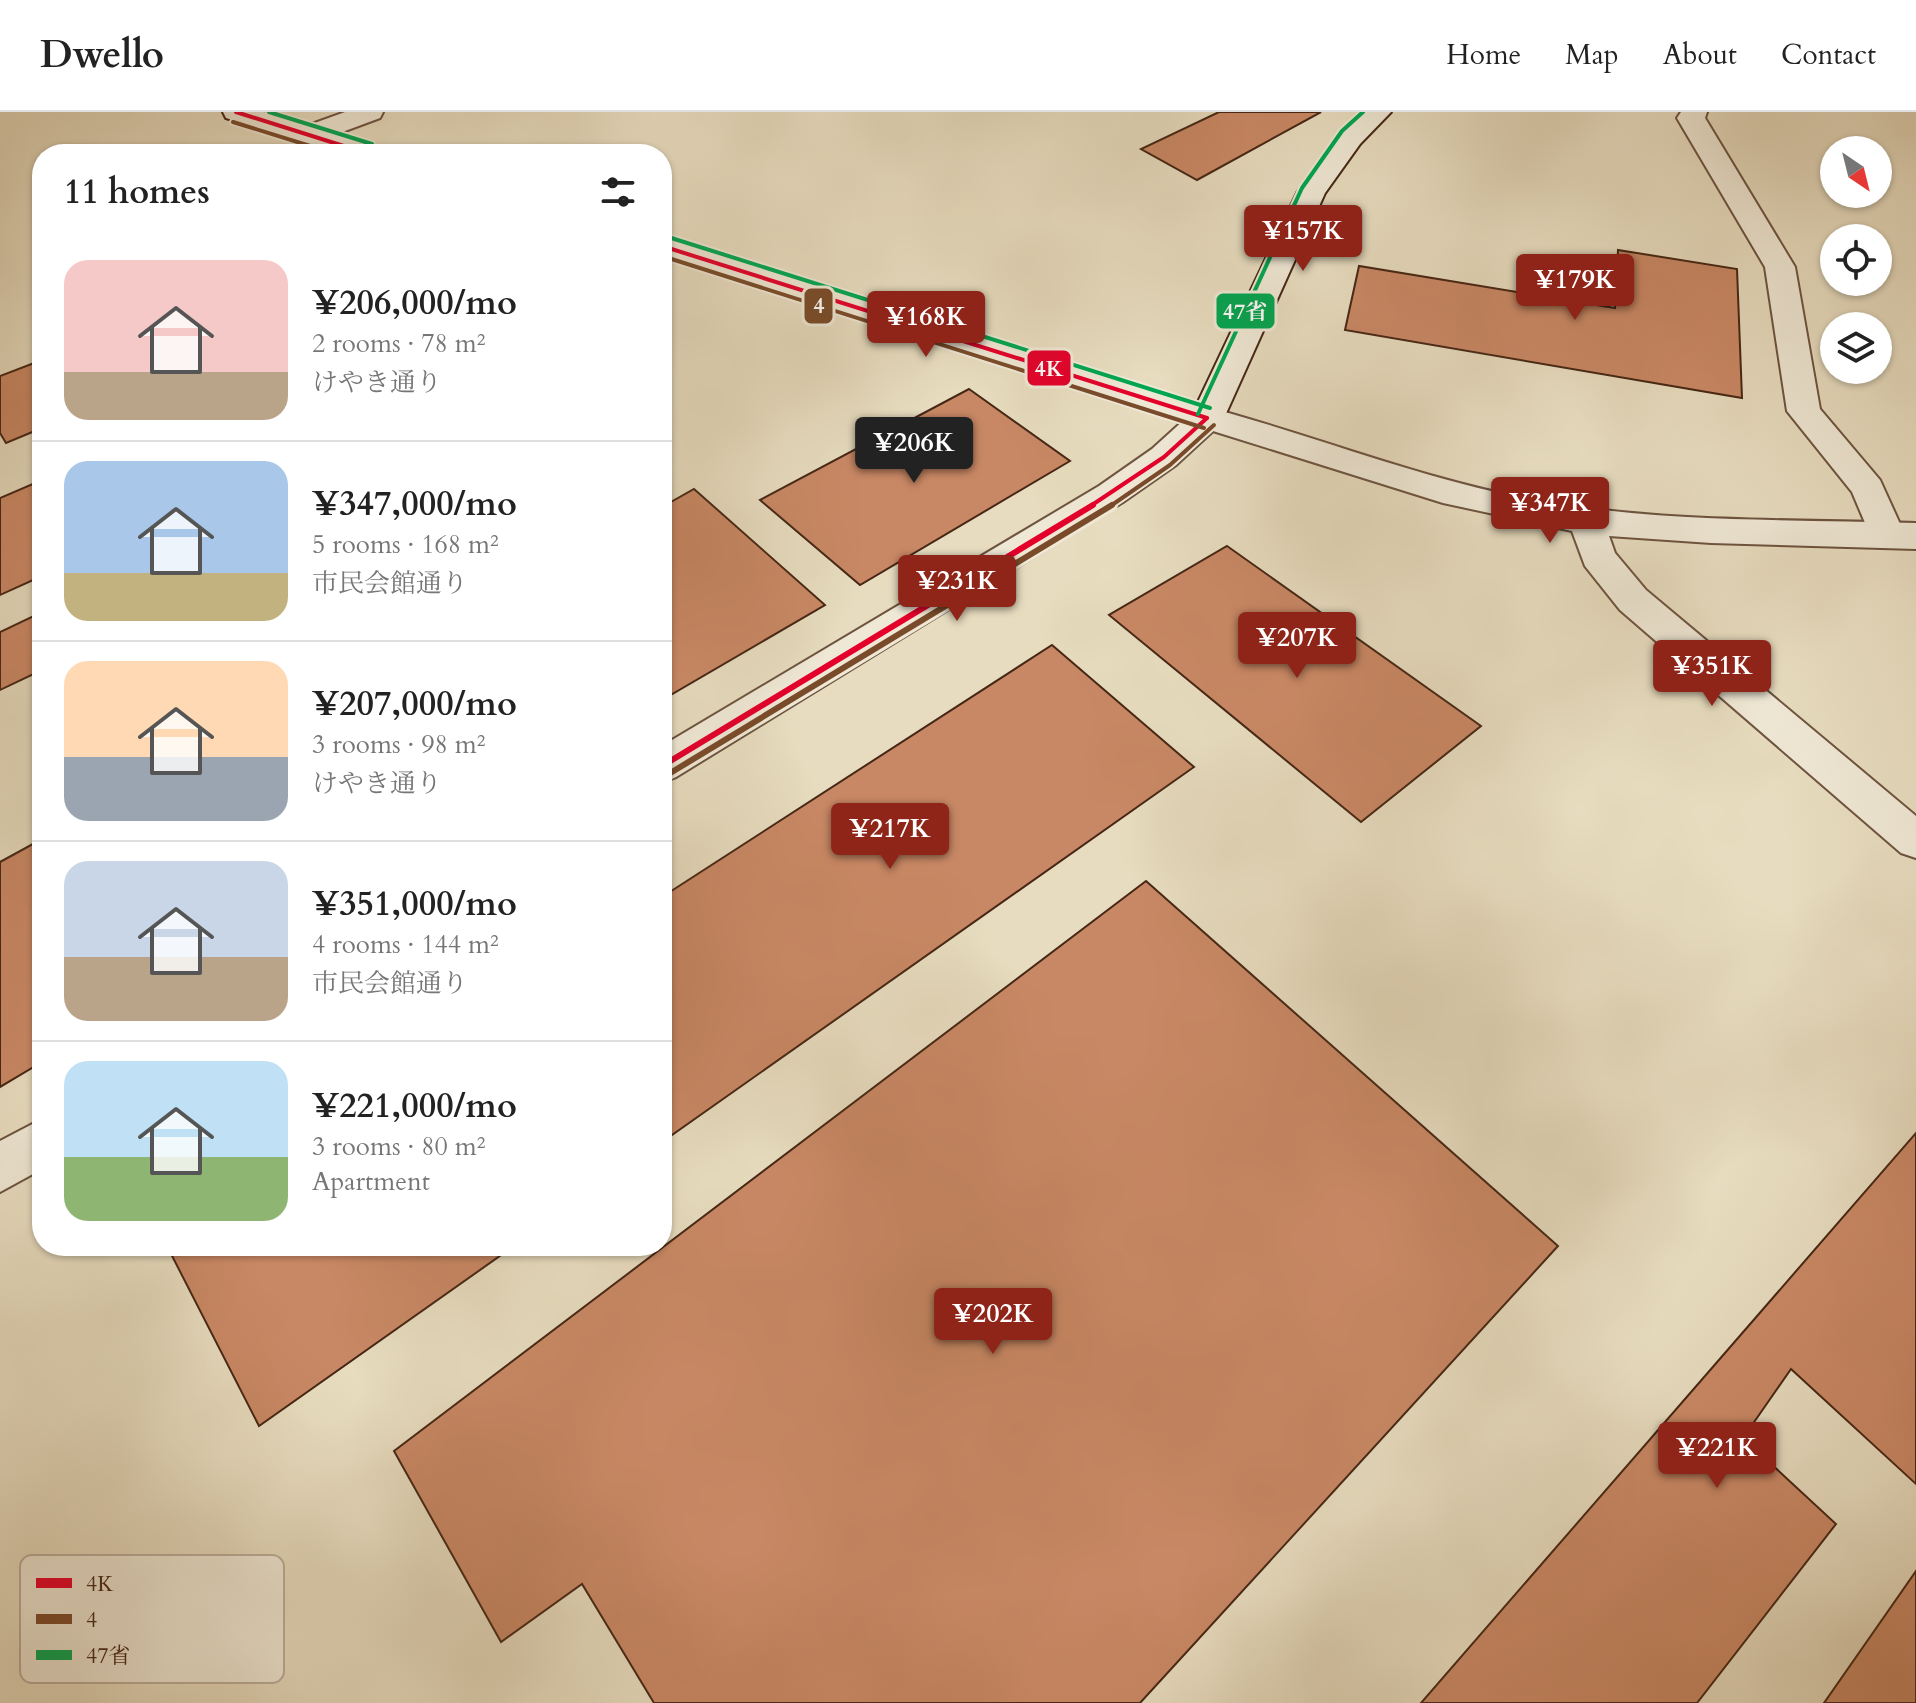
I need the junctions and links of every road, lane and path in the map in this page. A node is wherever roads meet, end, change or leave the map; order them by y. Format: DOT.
graph roads {
  1 [pos="236,112"];
  2 [pos="370,112"];
  3 [pos="1378,112"];
  4 [pos="1694,112"];
  5 [pos="308,135"];
  6 [pos="337,144"];
  7 [pos="672,249"];
  8 [pos="1207,418"];
  9 [pos="1587,521"];
  10 [pos="1902,535"];
  11 [pos="672,760"];
  12 [pos="1916,841"];
  13 [pos="32,1148"];
  14 [pos="0,1168"];
  1 -- 5 [label="street"];
  2 -- 5 [label="street"];
  3 -- 8 [label="street"];
  4 -- 10 [label="street"];
  5 -- 6 [label="street"];
  7 -- 8 [label="street"];
  8 -- 9 [label="street"];
  8 -- 11 [label="street"];
  9 -- 10 [label="street"];
  9 -- 12 [label="street"];
  13 -- 14 [label="street"];
}
